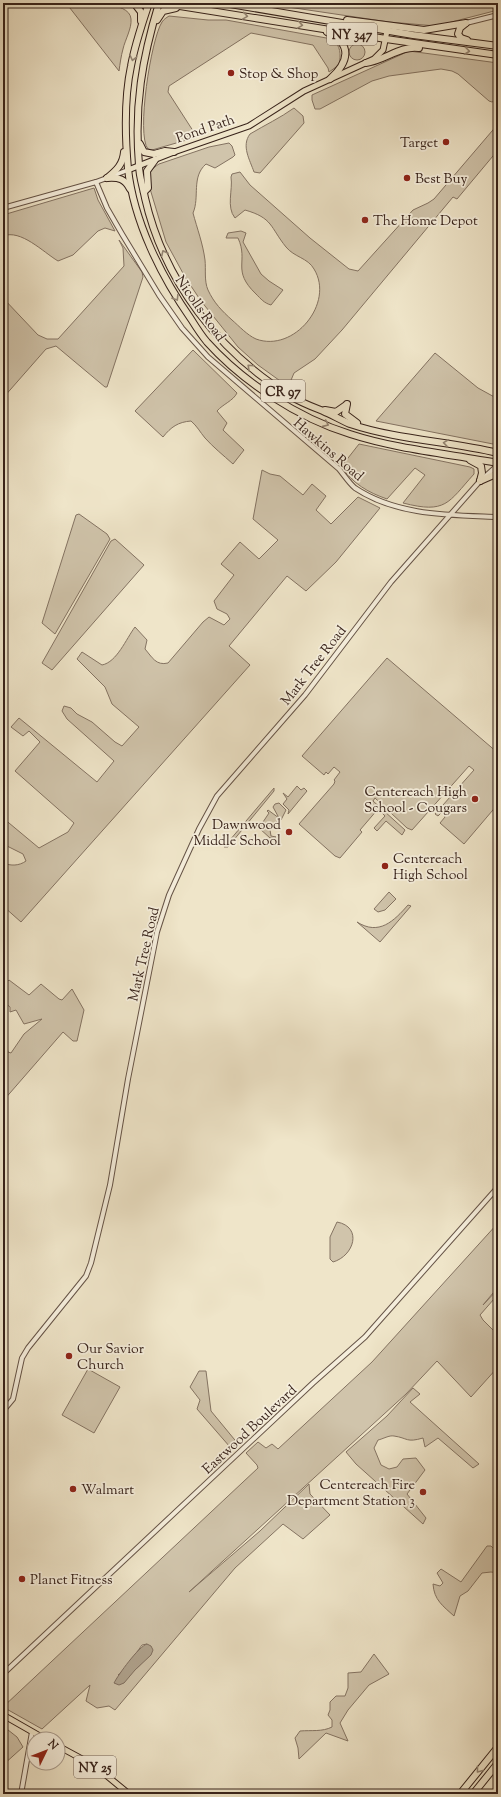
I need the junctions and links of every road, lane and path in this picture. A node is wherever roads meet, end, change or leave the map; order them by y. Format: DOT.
graph roads {
  1 [pos="134,3"];
  2 [pos="149,3"];
  3 [pos="160,3"];
  4 [pos="224,3"];
  5 [pos="190,8"];
  6 [pos="278,12"];
  7 [pos="498,15"];
  8 [pos="466,23"];
  9 [pos="318,28"];
  10 [pos="141,30"];
  11 [pos="387,30"];
  12 [pos="149,35"];
  13 [pos="386,39"];
  14 [pos="476,43"];
  15 [pos="498,46"];
  16 [pos="440,47"];
  17 [pos="497,55"];
  18 [pos="366,63"];
  19 [pos="330,79"];
  20 [pos="126,134"];
  21 [pos="137,134"];
  22 [pos="174,152"];
  23 [pos="155,160"];
  24 [pos="138,166"];
  25 [pos="128,170"];
  26 [pos="107,178"];
  27 [pos="96,182"];
  28 [pos="144,192"];
  29 [pos="134,198"];
  30 [pos="3,208"];
  31 [pos="318,409"];
  32 [pos="364,427"];
  33 [pos="470,446"];
  34 [pos="498,448"];
  35 [pos="498,453"];
  36 [pos="463,457"];
  37 [pos="498,464"];
  38 [pos="498,473"];
  39 [pos="480,482"];
  40 [pos="450,515"];
  41 [pos="498,517"];
  42 [pos="498,1187"];
  43 [pos="3,1411"];
  44 [pos="3,1674"];
  45 [pos="3,1715"];
  46 [pos="30,1731"];
  47 [pos="498,1747"];
  48 [pos="66,1750"];
  49 [pos="498,1763"];
  50 [pos="26,1766"];
  51 [pos="21,1794"];
  52 [pos="129,1794"];
  53 [pos="460,1794"];
  54 [pos="473,1794"];
  1 -- 10 [label="highway"];
  2 -- 10 [label="highway, Nicolls Road / CR 97"];
  3 -- 5 [label="highway, NY 347"];
  3 -- 12 [label="highway, Nicolls Road / CR 97"];
  4 -- 6 [label="highway, NY 347"];
  5 -- 9 [label="highway, NY 347, one-way"];
  5 -- 12 [label="highway"];
  6 -- 8 [label="highway"];
  6 -- 11 [label="highway, NY 347"];
  7 -- 8 [label="street"];
  8 -- 14 [label="highway"];
  9 -- 13 [label="highway, NY 347"];
  9 -- 19 [label="highway"];
  10 -- 20 [label="highway, Nicolls Road / CR 97, one-way"];
  11 -- 13 [label="main road, Pond Path"];
  11 -- 14 [label="highway, NY 347"];
  12 -- 21 [label="highway, Nicolls Road / CR 97"];
  13 -- 16 [label="highway, NY 347"];
  13 -- 18 [label="main road, Pond Path"];
  14 -- 15 [label="highway, NY 347"];
  16 -- 17 [label="highway, NY 347, one-way"];
  16 -- 18 [label="highway"];
  18 -- 19 [label="main road, Pond Path"];
  19 -- 22 [label="main road, Pond Path"];
  20 -- 25 [label="highway, Nicolls Road / CR 97"];
  20 -- 26 [label="highway"];
  21 -- 22 [label="highway"];
  21 -- 24 [label="highway, Nicolls Road / CR 97"];
  22 -- 23 [label="main road, Pond Path"];
  23 -- 24 [label="main road, Pond Path"];
  23 -- 28 [label="highway"];
  24 -- 25 [label="main road, Pond Path"];
  24 -- 28 [label="highway, Nicolls Road / CR 97"];
  25 -- 26 [label="street, Pond Path"];
  25 -- 29 [label="highway, Nicolls Road / CR 97"];
  26 -- 27 [label="street, Pond Path"];
  26 -- 29 [label="highway"];
  27 -- 30 [label="street, Pond Path"];
  27 -- 40 [label="street, Hawkins Road"];
  31 -- 28 [label="highway, Nicolls Road / CR 97, one-way"];
  29 -- 36 [label="highway, Nicolls Road / CR 97, one-way"];
  31 -- 32 [label="highway, Nicolls Road / CR 97"];
  31 -- 32 [label="highway"];
  33 -- 32 [label="highway, Nicolls Road / CR 97, one-way"];
  33 -- 34 [label="highway"];
  33 -- 35 [label="highway, Nicolls Road / CR 97"];
  36 -- 37 [label="highway, Nicolls Road / CR 97"];
  36 -- 39 [label="highway"];
  37 -- 39 [label="street, Mark Tree Road"];
  38 -- 39 [label="highway"];
  39 -- 40 [label="street, Mark Tree Road"];
  40 -- 41 [label="street, Hawkins Road"];
  40 -- 43 [label="street, Mark Tree Road"];
  42 -- 44 [label="street, Eastwood Boulevard"];
  45 -- 46 [label="main road"];
  47 -- 53 [label="highway, one-way"];
  48 -- 52 [label="main road, NY 25"];
  49 -- 54 [label="highway"];
  50 -- 51 [label="street"];
}
